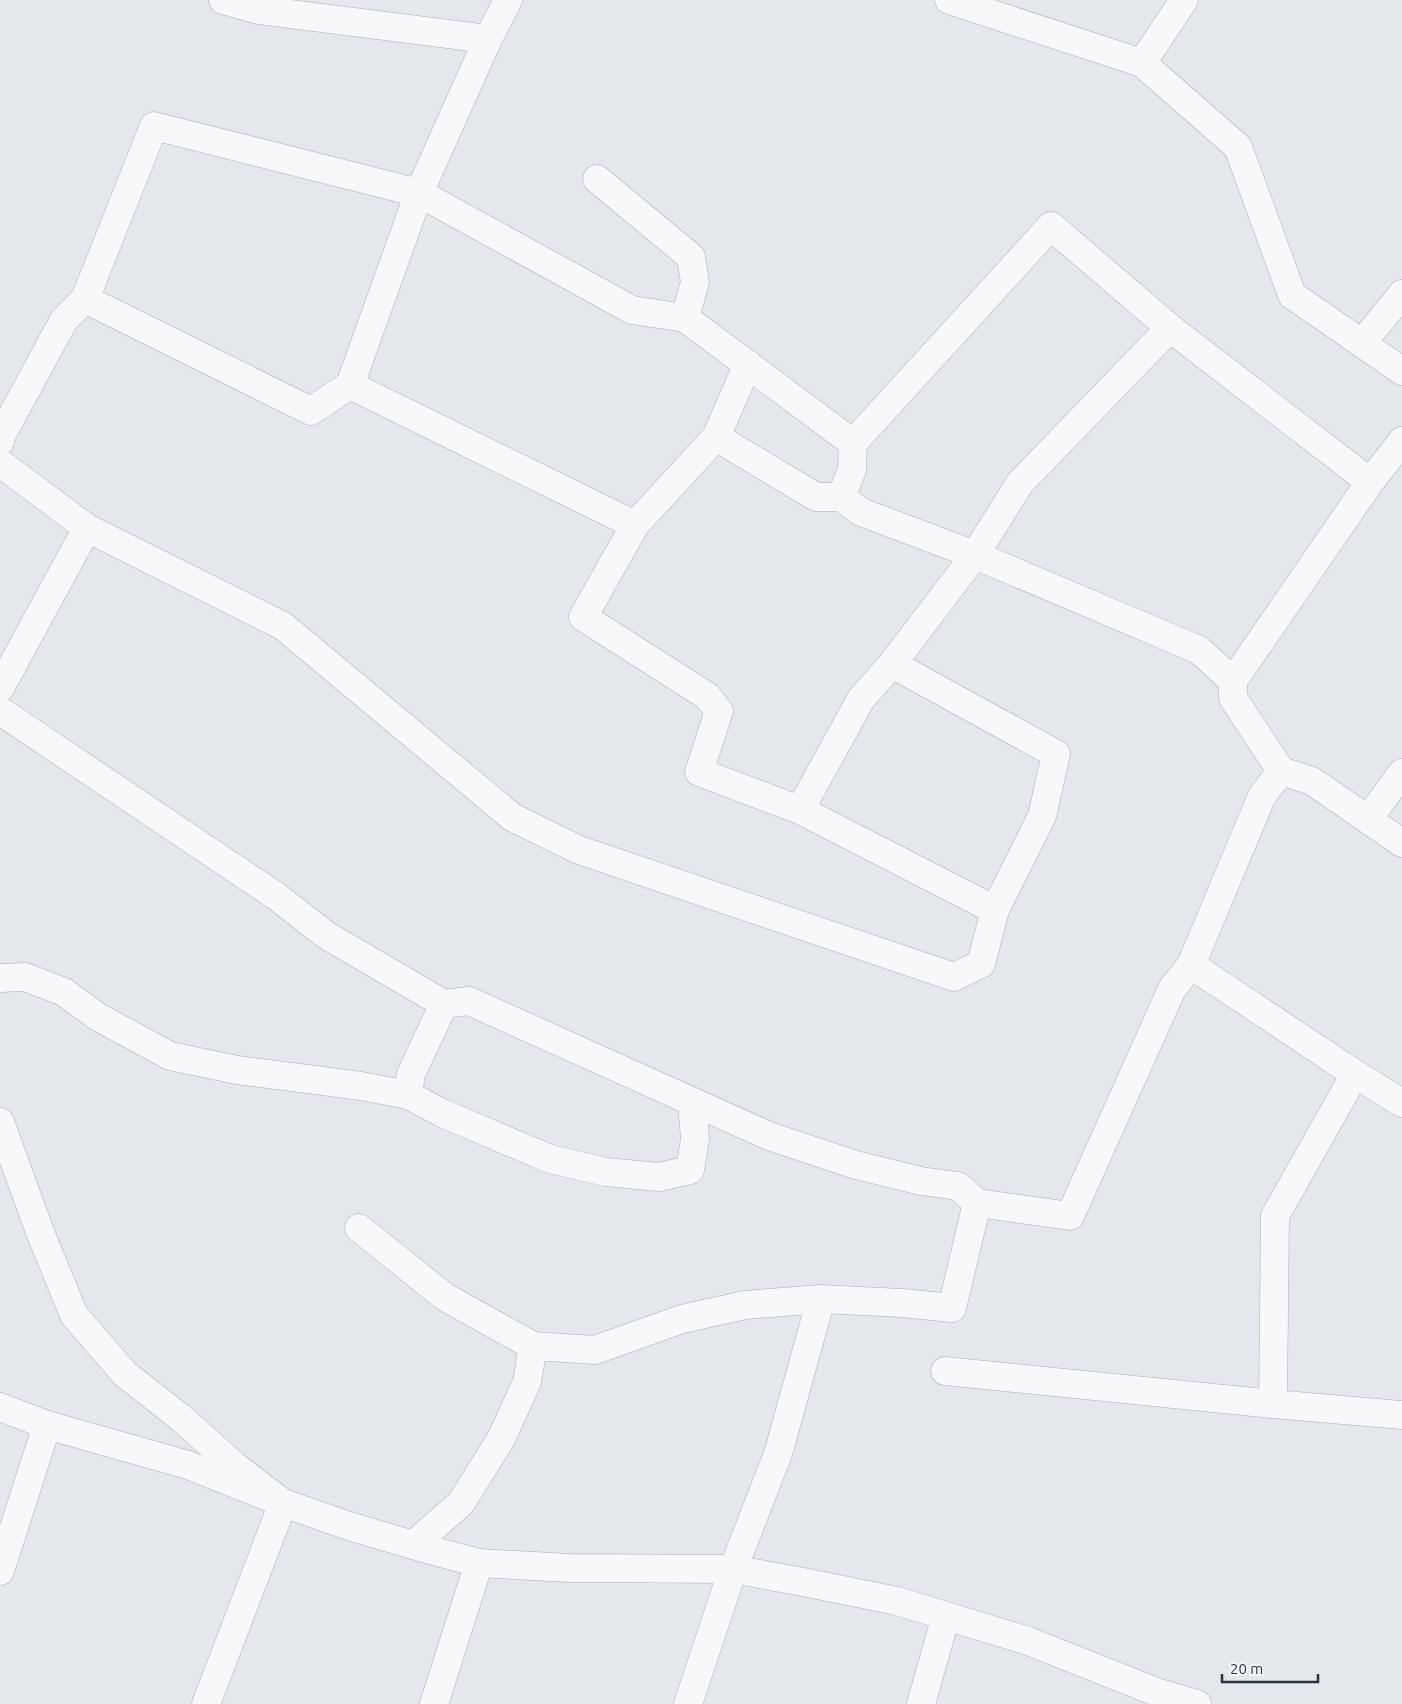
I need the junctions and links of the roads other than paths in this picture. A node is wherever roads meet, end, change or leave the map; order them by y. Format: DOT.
graph roads {
  1 [pos="223,0"];
  2 [pos="508,0"];
  3 [pos="949,0"];
  4 [pos="1184,0"];
  5 [pos="488,39"];
  6 [pos="1142,63"];
  7 [pos="596,179"];
  8 [pos="418,192"];
  9 [pos="1402,294"];
  10 [pos="85,299"];
  11 [pos="685,318"];
  12 [pos="1170,328"];
  13 [pos="1362,343"];
  14 [pos="748,364"];
  15 [pos="1402,371"];
  16 [pos="350,385"];
  17 [pos="716,437"];
  18 [pos="0,441"];
  19 [pos="1402,441"];
  20 [pos="853,443"];
  21 [pos="0,463"];
  22 [pos="1370,482"];
  23 [pos="841,497"];
  24 [pos="635,525"];
  25 [pos="87,528"];
  26 [pos="975,555"];
  27 [pos="892,664"];
  28 [pos="1233,681"];
  29 [pos="0,688"];
  30 [pos="0,711"];
  31 [pos="1281,771"];
  32 [pos="1402,773"];
  33 [pos="800,810"];
  34 [pos="1368,819"];
  35 [pos="1402,843"];
  36 [pos="995,910"];
  37 [pos="1190,965"];
  38 [pos="0,978"];
  39 [pos="444,1004"];
  40 [pos="1355,1074"];
  41 [pos="408,1096"];
  42 [pos="692,1102"];
  43 [pos="1402,1103"];
  44 [pos="0,1122"];
  45 [pos="977,1203"];
  46 [pos="359,1228"];
  47 [pos="822,1299"];
  48 [pos="533,1346"];
  49 [pos="945,1371"];
  50 [pos="1273,1404"];
  51 [pos="0,1407"];
  52 [pos="1402,1415"];
  53 [pos="47,1425"];
  54 [pos="283,1502"];
  55 [pos="413,1545"];
  56 [pos="479,1562"];
  57 [pos="733,1569"];
  58 [pos="0,1571"];
  59 [pos="946,1616"];
  60 [pos="206,1704"];
  61 [pos="434,1704"];
  62 [pos="688,1704"];
  63 [pos="921,1704"];
  64 [pos="1197,1704"];
  1 -- 5 [label="street"];
  2 -- 5 [label="street"];
  3 -- 6 [label="street"];
  4 -- 6 [label="street"];
  5 -- 8 [label="street"];
  6 -- 13 [label="street"];
  7 -- 11 [label="street"];
  8 -- 10 [label="street"];
  8 -- 11 [label="street"];
  8 -- 16 [label="street"];
  9 -- 13 [label="street"];
  10 -- 16 [label="street"];
  10 -- 18 [label="street"];
  11 -- 14 [label="street"];
  12 -- 20 [label="street"];
  12 -- 22 [label="street"];
  12 -- 26 [label="street"];
  13 -- 15 [label="street"];
  14 -- 17 [label="street"];
  14 -- 20 [label="street"];
  16 -- 24 [label="street"];
  17 -- 23 [label="street"];
  17 -- 24 [label="street"];
  19 -- 22 [label="street"];
  20 -- 23 [label="street"];
  21 -- 25 [label="street"];
  22 -- 28 [label="street"];
  23 -- 26 [label="street"];
  24 -- 33 [label="street"];
  25 -- 29 [label="street"];
  25 -- 36 [label="street"];
  26 -- 27 [label="street"];
  26 -- 28 [label="street"];
  27 -- 33 [label="street"];
  27 -- 36 [label="street"];
  28 -- 31 [label="street"];
  30 -- 39 [label="street"];
  31 -- 34 [label="street"];
  31 -- 37 [label="street"];
  32 -- 34 [label="street"];
  33 -- 36 [label="street"];
  34 -- 35 [label="street"];
  37 -- 40 [label="street"];
  37 -- 45 [label="street"];
  38 -- 41 [label="street"];
  39 -- 41 [label="street"];
  39 -- 42 [label="street"];
  40 -- 43 [label="street"];
  40 -- 50 [label="street"];
  41 -- 42 [label="street"];
  42 -- 45 [label="street"];
  44 -- 54 [label="street"];
  45 -- 47 [label="street"];
  46 -- 48 [label="street"];
  47 -- 48 [label="street"];
  47 -- 57 [label="street"];
  48 -- 55 [label="street"];
  49 -- 50 [label="street"];
  50 -- 52 [label="street"];
  51 -- 53 [label="street"];
  53 -- 54 [label="street"];
  53 -- 58 [label="street"];
  54 -- 55 [label="street"];
  54 -- 60 [label="street"];
  55 -- 56 [label="street"];
  56 -- 57 [label="street"];
  56 -- 61 [label="street"];
  57 -- 59 [label="street"];
  57 -- 62 [label="street"];
  59 -- 63 [label="street"];
  59 -- 64 [label="street"];
}
